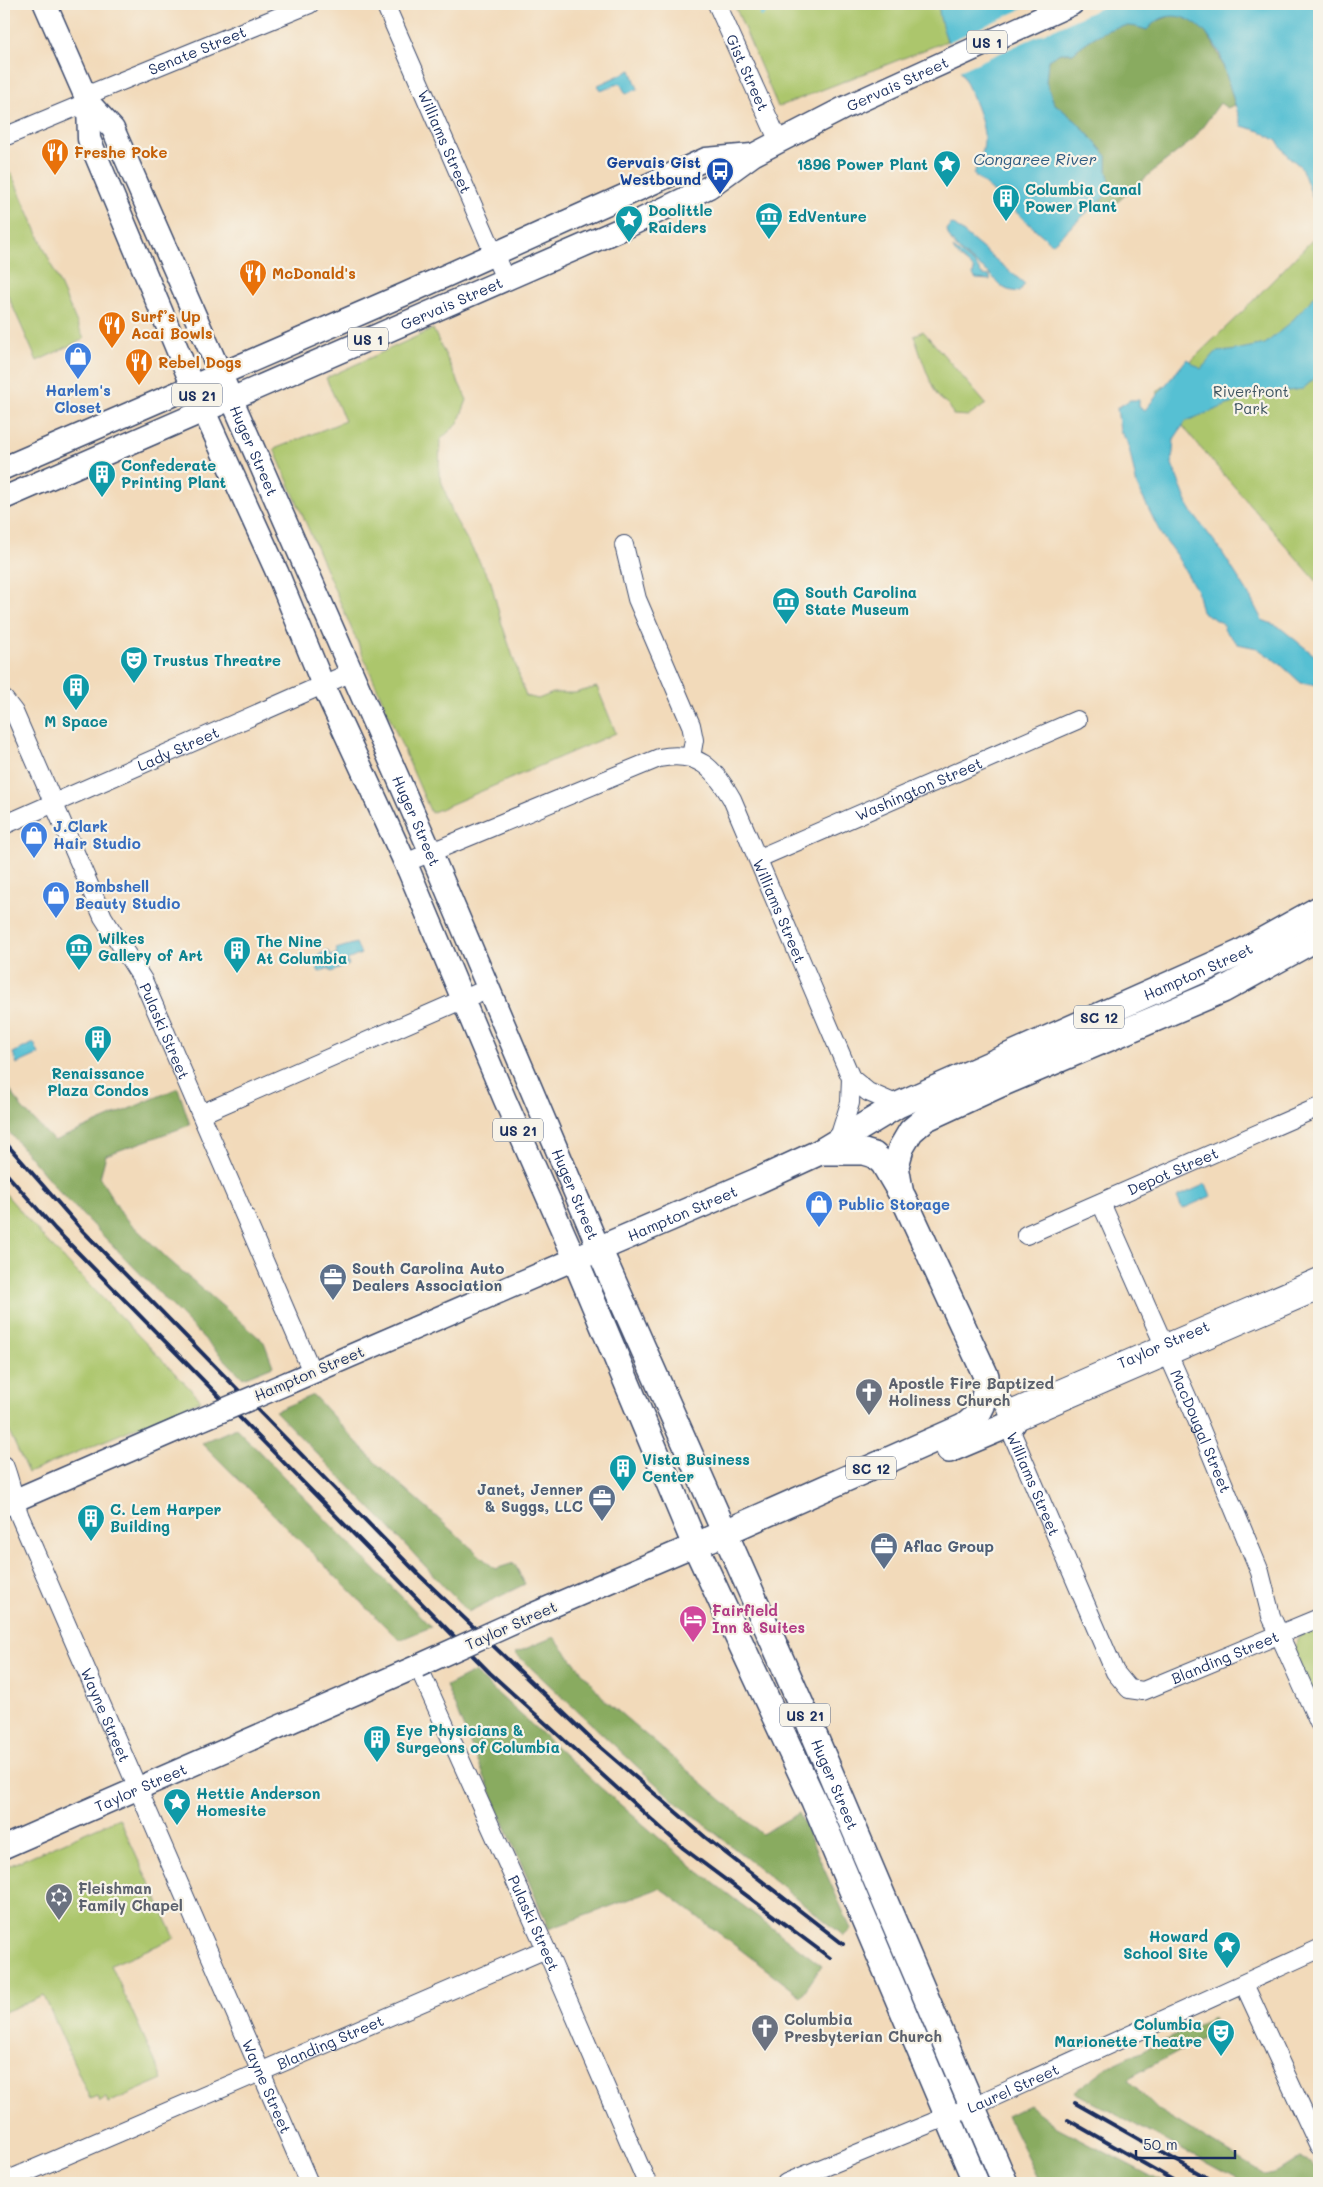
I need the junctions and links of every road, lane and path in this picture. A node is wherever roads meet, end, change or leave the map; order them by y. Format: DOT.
graph roads {
  1 [pos="45,4"];
  2 [pos="310,4"];
  3 [pos="385,4"];
  4 [pos="717,4"];
  5 [pos="1072,4"];
  6 [pos="86,99"];
  7 [pos="4,138"];
  8 [pos="779,142"];
  9 [pos="753,155"];
  10 [pos="494,254"];
  11 [pos="505,279"];
  12 [pos="222,374"];
  13 [pos="193,387"];
  14 [pos="232,399"];
  15 [pos="204,410"];
  16 [pos="4,468"];
  17 [pos="4,498"];
  18 [pos="624,546"];
  19 [pos="352,672"];
  20 [pos="323,685"];
  21 [pos="4,699"];
  22 [pos="1077,720"];
  23 [pos="691,757"];
  24 [pos="53,802"];
  25 [pos="4,824"];
  26 [pos="431,853"];
  27 [pos="759,858"];
  28 [pos="405,863"];
  29 [pos="1319,909"];
  30 [pos="1315,940"];
  31 [pos="489,988"];
  32 [pos="463,1000"];
  33 [pos="851,1078"];
  34 [pos="898,1105"];
  35 [pos="1319,1107"];
  36 [pos="201,1114"];
  37 [pos="829,1147"];
  38 [pos="903,1197"];
  39 [pos="1101,1203"];
  40 [pos="1026,1235"];
  41 [pos="599,1249"];
  42 [pos="575,1259"];
  43 [pos="1319,1277"];
  44 [pos="1319,1291"];
  45 [pos="1165,1350"];
  46 [pos="312,1372"];
  47 [pos="986,1376"];
  48 [pos="1010,1417"];
  49 [pos="897,1456"];
  50 [pos="4,1465"];
  51 [pos="9,1503"];
  52 [pos="724,1533"];
  53 [pos="696,1545"];
  54 [pos="1319,1618"];
  55 [pos="1280,1634"];
  56 [pos="418,1666"];
  57 [pos="1129,1689"];
  58 [pos="1319,1723"];
  59 [pos="139,1786"];
  60 [pos="4,1847"];
  61 [pos="546,1949"];
  62 [pos="1319,1949"];
  63 [pos="1244,1984"];
  64 [pos="261,2071"];
  65 [pos="971,2107"];
  66 [pos="947,2117"];
  67 [pos="1319,2146"];
  68 [pos="4,2182"];
  69 [pos="310,2183"];
  70 [pos="647,2183"];
  71 [pos="786,2183"];
  72 [pos="976,2183"];
  73 [pos="1004,2183"];
  1 -- 6 [label="main road, Huger Street / US 21"];
  2 -- 6 [label="street, Senate Street"];
  3 -- 10 [label="street, Williams Street"];
  4 -- 8 [label="street, Gist Street"];
  5 -- 8 [label="main road, Gervais Street / US 1"];
  6 -- 7 [label="street, Senate Street"];
  6 -- 12 [label="main road, Huger Street / US 21"];
  6 -- 13 [label="main road, Huger Street / US 21"];
  8 -- 9 [label="main road, Gervais Street / US 1"];
  9 -- 10 [label="main road, Gervais Street"];
  9 -- 11 [label="main road, Gervais Street / US 1"];
  10 -- 11 [label="street, Williams Street"];
  10 -- 12 [label="main road, Gervais Street"];
  11 -- 14 [label="main road, Gervais Street / US 1"];
  12 -- 13 [label="main road, Gervais Street"];
  12 -- 14 [label="main road, Huger Street / US 21"];
  13 -- 15 [label="main road, Huger Street / US 21"];
  13 -- 16 [label="main road, Gervais Street"];
  14 -- 15 [label="main road, Gervais Street / US 1"];
  14 -- 19 [label="main road, Huger Street / US 21"];
  15 -- 17 [label="main road, Gervais Street / US 1"];
  15 -- 20 [label="main road, Huger Street / US 21"];
  18 -- 23 [label="street"];
  19 -- 20 [label="street, Lady Street"];
  19 -- 26 [label="main road, Huger Street / US 21"];
  20 -- 24 [label="street, Lady Street"];
  20 -- 28 [label="main road, Huger Street / US 21"];
  21 -- 24 [label="street, Pulaski Street"];
  22 -- 27 [label="street, Washington Street"];
  23 -- 26 [label="street"];
  23 -- 27 [label="street, Williams Street"];
  24 -- 25 [label="street, Lady Street"];
  24 -- 36 [label="street, Pulaski Street"];
  26 -- 28 [label="street"];
  26 -- 31 [label="main road, Huger Street / US 21"];
  27 -- 33 [label="street, Williams Street"];
  28 -- 32 [label="main road, Huger Street / US 21"];
  29 -- 34 [label="highway, Hampton Street / SC 12"];
  30 -- 38 [label="highway, Hampton Street / SC 12"];
  31 -- 32 [label="street"];
  31 -- 41 [label="main road, Huger Street / US 21"];
  32 -- 36 [label="street"];
  32 -- 42 [label="main road, Huger Street / US 21"];
  33 -- 34 [label="street, Williams Street"];
  33 -- 37 [label="street, Williams Street"];
  34 -- 37 [label="highway, Hampton Street / SC 12"];
  35 -- 39 [label="street, Depot Street"];
  36 -- 46 [label="street, Pulaski Street"];
  37 -- 38 [label="highway"];
  37 -- 41 [label="highway, Hampton Street / SC 12"];
  38 -- 47 [label="highway, Williams Street / SC 12"];
  39 -- 40 [label="street, Depot Street"];
  39 -- 45 [label="street, MacDougal Street"];
  41 -- 42 [label="highway, Hampton Street / SC 12"];
  41 -- 52 [label="highway, Huger Street / US 21"];
  42 -- 46 [label="main road, Hampton Street / SC 12"];
  42 -- 53 [label="highway, Huger Street / US 21"];
  43 -- 45 [label="street, Taylor Street"];
  44 -- 45 [label="street, Taylor Street"];
  45 -- 48 [label="street, Taylor Street"];
  45 -- 55 [label="street, MacDougal Street"];
  46 -- 51 [label="main road, Hampton Street / SC 12, bridge"];
  47 -- 48 [label="street, Williams Street"];
  47 -- 49 [label="highway, Taylor Street / SC 12"];
  48 -- 49 [label="highway"];
  48 -- 57 [label="street, Williams Street"];
  49 -- 52 [label="highway, Taylor Street / SC 12"];
  50 -- 51 [label="street, Wayne Street"];
  51 -- 59 [label="street, Wayne Street"];
  52 -- 53 [label="highway, Taylor Street / SC 12"];
  52 -- 65 [label="highway, Huger Street / US 21"];
  53 -- 56 [label="main road, Taylor Street / SC 12, bridge"];
  53 -- 66 [label="highway, Huger Street / US 21"];
  54 -- 55 [label="street, Blanding Street"];
  55 -- 57 [label="street, Blanding Street"];
  55 -- 58 [label="street"];
  56 -- 59 [label="main road, Taylor Street / SC 12"];
  56 -- 61 [label="street, Pulaski Street"];
  59 -- 60 [label="main road, Taylor Street / SC 12"];
  59 -- 64 [label="street, Wayne Street"];
  61 -- 64 [label="street, Blanding Street"];
  61 -- 70 [label="street, Pulaski Street"];
  62 -- 63 [label="street, Laurel Street"];
  63 -- 65 [label="street, Laurel Street"];
  63 -- 67 [label="street"];
  64 -- 68 [label="street, Blanding Street"];
  64 -- 69 [label="street, Wayne Street"];
  65 -- 66 [label="street, Laurel Street"];
  65 -- 73 [label="highway, Huger Street / US 21"];
  66 -- 71 [label="street, Laurel Street"];
  66 -- 72 [label="highway, Huger Street / US 21"];
}
